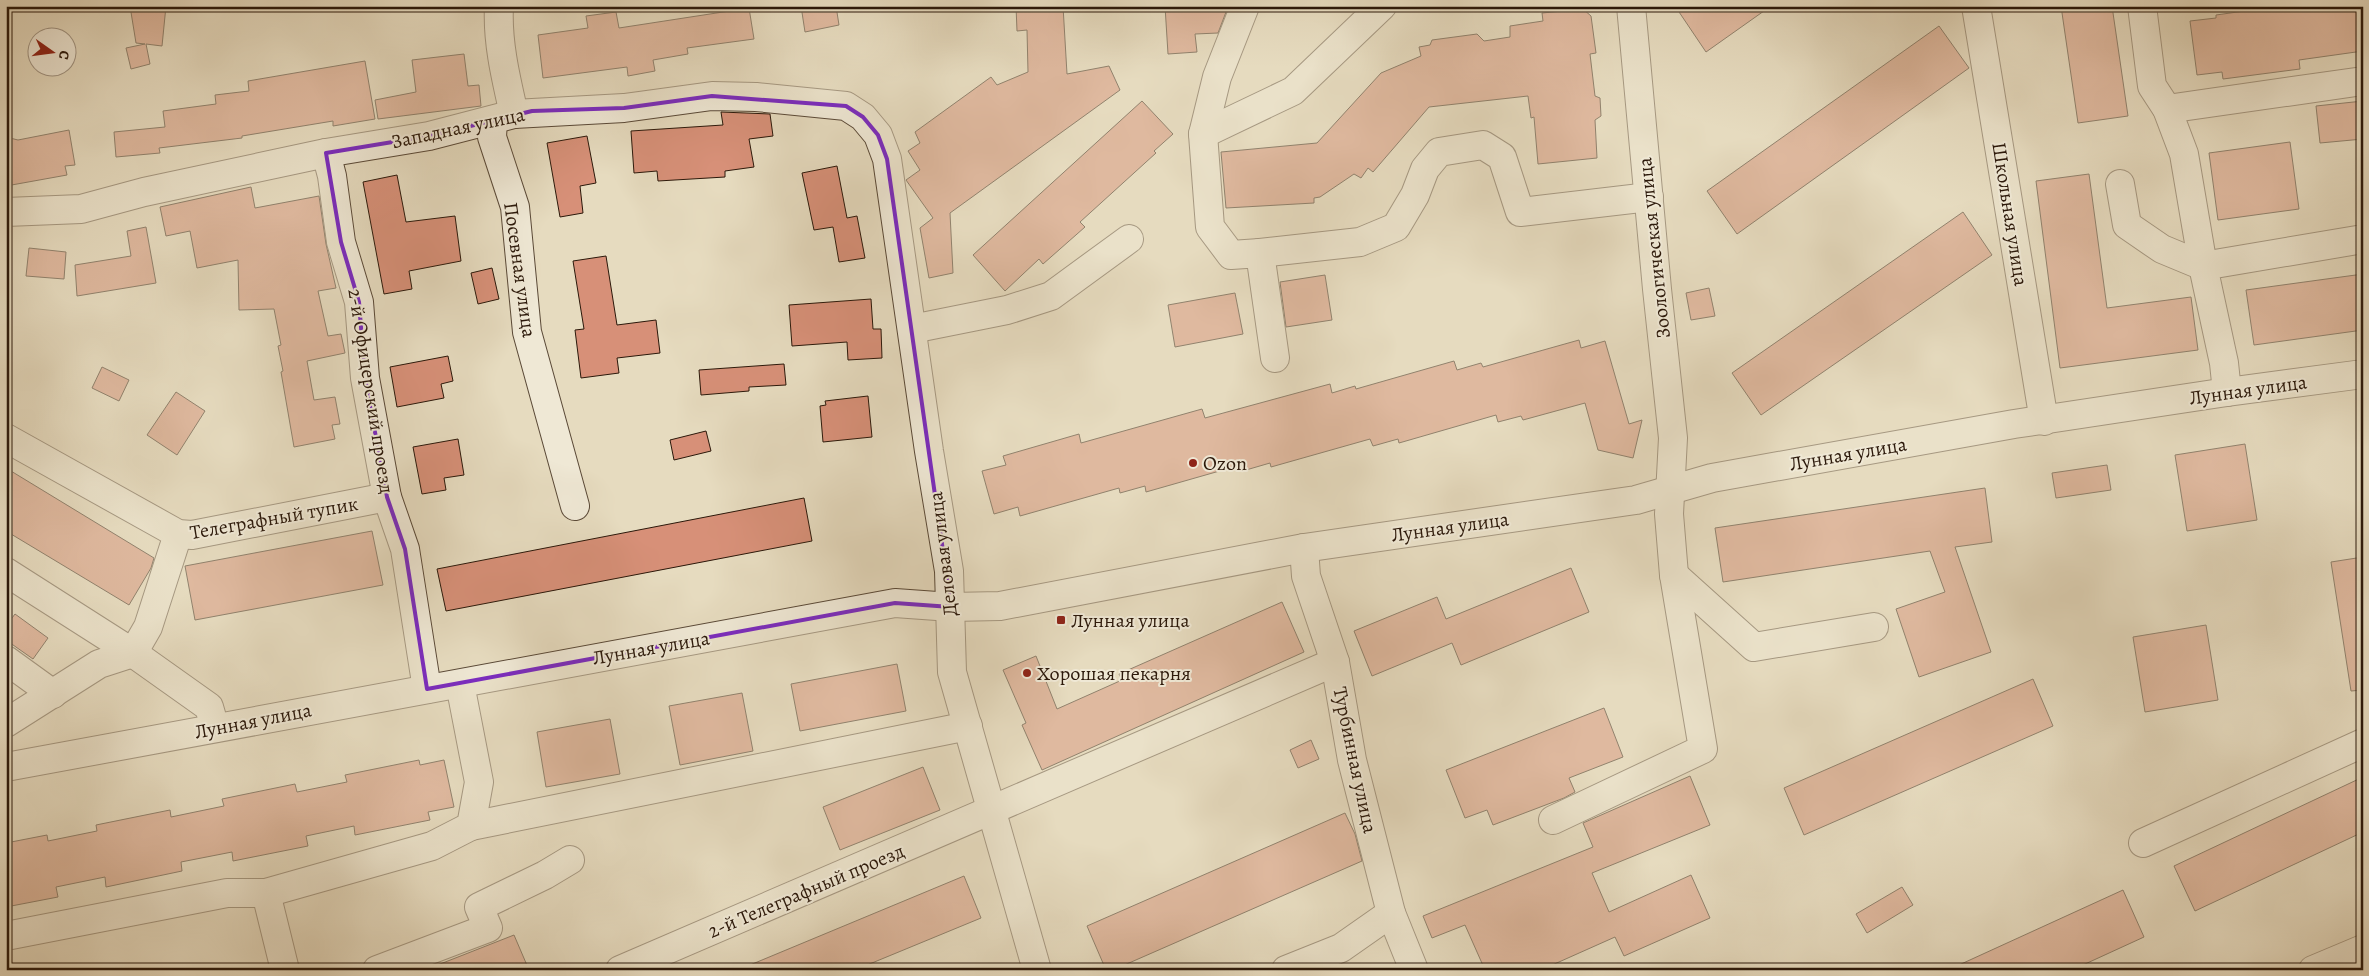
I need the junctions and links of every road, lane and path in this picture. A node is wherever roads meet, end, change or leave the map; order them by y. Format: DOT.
graph roads {
  1 [pos="499,6"];
  2 [pos="1246,6"];
  3 [pos="1382,6"];
  4 [pos="1631,6"];
  5 [pos="1976,6"];
  6 [pos="2142,6"];
  7 [pos="2363,81"];
  8 [pos="2167,109"];
  9 [pos="503,117"];
  10 [pos="1203,134"];
  11 [pos="326,153"];
  12 [pos="888,159"];
  13 [pos="2120,184"];
  14 [pos="1648,196"];
  15 [pos="6,212"];
  16 [pos="1129,239"];
  17 [pos="2363,239"];
  18 [pos="1260,253"];
  19 [pos="2203,266"];
  20 [pos="912,329"];
  21 [pos="1275,358"];
  22 [pos="2363,374"];
  23 [pos="2227,392"];
  24 [pos="2044,421"];
  25 [pos="6,438"];
  26 [pos="1672,489"];
  27 [pos="387,496"];
  28 [pos="575,506"];
  29 [pos="178,534"];
  30 [pos="1304,548"];
  31 [pos="6,572"];
  32 [pos="1674,575"];
  33 [pos="951,608"];
  34 [pos="1874,627"];
  35 [pos="133,653"];
  36 [pos="6,660"];
  37 [pos="1334,662"];
  38 [pos="460,684"];
  39 [pos="427,689"];
  40 [pos="52,694"];
  41 [pos="6,723"];
  42 [pos="968,726"];
  43 [pos="215,728"];
  44 [pos="2363,743"];
  45 [pos="6,767"];
  46 [pos="991,810"];
  47 [pos="1553,820"];
  48 [pos="471,826"];
  49 [pos="2143,843"];
  50 [pos="570,860"];
  51 [pos="266,893"];
  52 [pos="1391,913"];
  53 [pos="6,936"];
  54 [pos="2363,949"];
  55 [pos="285,970"];
  56 [pos="377,970"];
  57 [pos="620,970"];
  58 [pos="1037,970"];
  59 [pos="1286,970"];
  60 [pos="1414,970"];
  61 [pos="2313,970"];
  1 -- 9 [label="street, Посевная улица"];
  2 -- 10 [label="street"];
  3 -- 10 [label="street"];
  4 -- 14 [label="street, Зоологическая улица"];
  5 -- 24 [label="street, Школьная улица"];
  6 -- 8 [label="street"];
  7 -- 8 [label="street"];
  8 -- 19 [label="street"];
  9 -- 11 [label="street, Западная улица"];
  9 -- 12 [label="street, Западная улица"];
  9 -- 28 [label="street, Посевная улица"];
  10 -- 18 [label="street"];
  11 -- 15 [label="street, Западная улица"];
  11 -- 27 [label="street, 2-й Офицерский проезд"];
  12 -- 20 [label="street, Деловая улица"];
  13 -- 19 [label="street"];
  14 -- 18 [label="street"];
  14 -- 26 [label="street, Зоологическая улица"];
  16 -- 20 [label="street"];
  17 -- 19 [label="street"];
  18 -- 21 [label="street"];
  19 -- 23 [label="street"];
  20 -- 33 [label="street, Деловая улица"];
  22 -- 23 [label="street, Лунная улица"];
  23 -- 24 [label="street, Лунная улица"];
  24 -- 26 [label="street, Лунная улица"];
  25 -- 29 [label="street, Телеграфный тупик"];
  26 -- 30 [label="street, Лунная улица"];
  26 -- 32 [label="street, Зоологическая улица"];
  27 -- 29 [label="street, Телеграфный тупик"];
  27 -- 39 [label="street, 2-й Офицерский проезд"];
  29 -- 35 [label="street"];
  30 -- 33 [label="street, Лунная улица"];
  30 -- 37 [label="street, Турбинная улица"];
  31 -- 35 [label="street"];
  32 -- 34 [label="street"];
  32 -- 47 [label="street, Зоологическая улица"];
  33 -- 38 [label="street, Лунная улица"];
  33 -- 42 [label="street, Деловая улица"];
  35 -- 40 [label="street"];
  35 -- 43 [label="street"];
  36 -- 40 [label="street"];
  37 -- 46 [label="street, 2-й Телеграфный проезд"];
  37 -- 52 [label="street, Турбинная улица"];
  38 -- 39 [label="street, Лунная улица"];
  38 -- 48 [label="street"];
  39 -- 43 [label="street, Лунная улица"];
  40 -- 41 [label="street"];
  42 -- 46 [label="street, Деловая улица"];
  42 -- 48 [label="street"];
  43 -- 45 [label="street, Лунная улица"];
  44 -- 49 [label="street"];
  46 -- 57 [label="street, 2-й Телеграфный проезд"];
  46 -- 58 [label="street, Деловая улица"];
  48 -- 51 [label="street"];
  50 -- 56 [label="street"];
  51 -- 53 [label="street"];
  51 -- 55 [label="street"];
  52 -- 59 [label="street"];
  52 -- 60 [label="street, Турбинная улица"];
  54 -- 61 [label="street"];
}
